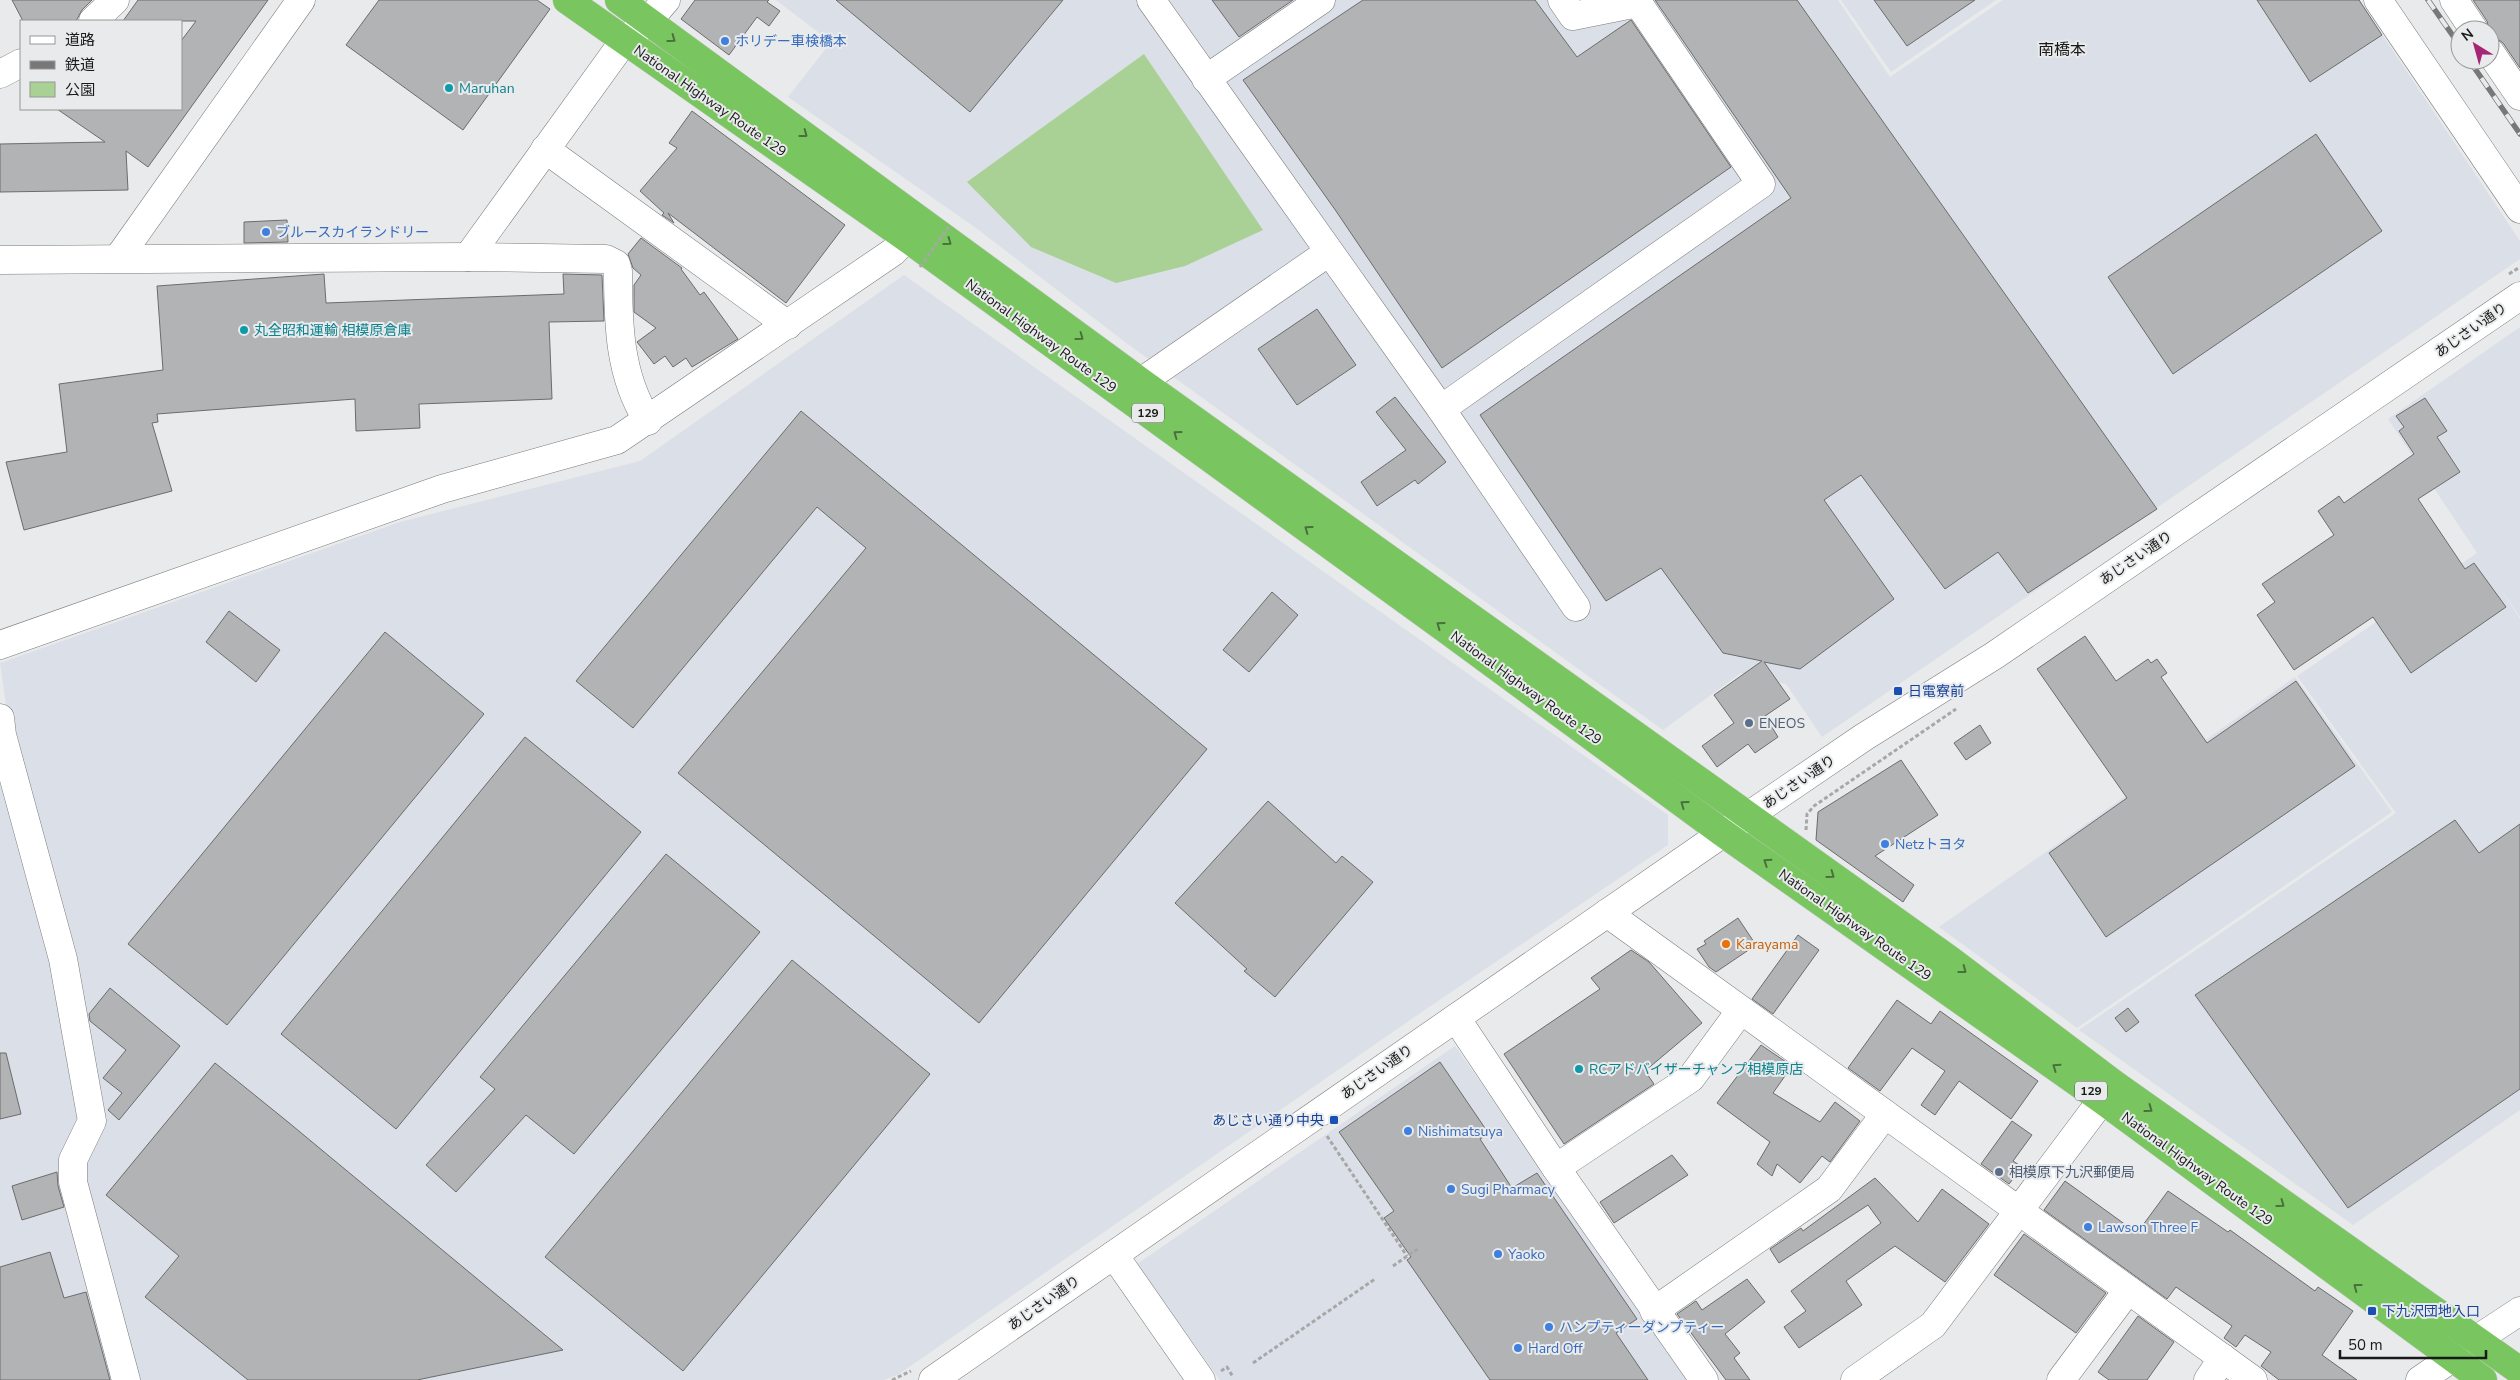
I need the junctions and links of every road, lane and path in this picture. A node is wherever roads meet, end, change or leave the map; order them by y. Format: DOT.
graph roads {
  1 [pos="115,0"];
  2 [pos="301,0"];
  3 [pos="567,0"];
  4 [pos="619,0"];
  5 [pos="666,0"];
  6 [pos="1151,0"];
  7 [pos="1321,0"];
  8 [pos="1562,0"];
  9 [pos="2378,0"];
  10 [pos="2454,0"];
  11 [pos="94,20"];
  12 [pos="2467,20"];
  13 [pos="648,21"];
  14 [pos="624,41"];
  15 [pos="20,64"];
  16 [pos="2500,67"];
  17 [pos="0,74"];
  18 [pos="1206,79"];
  19 [pos="2520,96"];
  20 [pos="545,149"];
  21 [pos="2520,209"];
  22 [pos="950,224"];
  23 [pos="915,231"];
  24 [pos="1329,252"];
  25 [pos="468,256"];
  26 [pos="119,257"];
  27 [pos="0,260"];
  28 [pos="920,267"];
  29 [pos="2520,296"];
  30 [pos="788,324"];
  31 [pos="1142,382"];
  32 [pos="1441,409"];
  33 [pos="648,421"];
  34 [pos="1576,607"];
  35 [pos="0,646"];
  36 [pos="1957,708"];
  37 [pos="0,718"];
  38 [pos="1749,816"];
  39 [pos="1723,833"];
  40 [pos="1808,834"];
  41 [pos="1607,913"];
  42 [pos="1741,1010"];
  43 [pos="1456,1018"];
  44 [pos="2108,1091"];
  45 [pos="1885,1114"];
  46 [pos="1330,1134"];
  47 [pos="1556,1168"];
  48 [pos="2019,1210"];
  49 [pos="1419,1248"];
  50 [pos="1114,1255"];
  51 [pos="1408,1256"];
  52 [pos="1394,1266"];
  53 [pos="1376,1279"];
  54 [pos="2128,1290"];
  55 [pos="1654,1311"];
  56 [pos="2520,1311"];
  57 [pos="2476,1340"];
  58 [pos="2223,1358"];
  59 [pos="2452,1358"];
  60 [pos="1253,1363"];
  61 [pos="2520,1371"];
  62 [pos="1873,1375"];
  63 [pos="126,1380"];
  64 [pos="933,1380"];
  65 [pos="1200,1380"];
  66 [pos="1704,1380"];
  67 [pos="2061,1380"];
  68 [pos="2208,1380"];
  69 [pos="2253,1380"];
  70 [pos="2420,1380"];
  71 [pos="2483,1380"];
  1 -- 11 [label="street"];
  2 -- 26 [label="street"];
  3 -- 14 [label="highway, National Highway Route 129 / 129"];
  4 -- 13 [label="highway, National Highway Route 129 / 129"];
  5 -- 13 [label="street"];
  6 -- 18 [label="street"];
  7 -- 18 [label="street"];
  8 -- 32 [label="street"];
  9 -- 21 [label="street"];
  10 -- 12 [label="street"];
  13 -- 14 [label="street"];
  13 -- 23 [label="highway, National Highway Route 129 / 129, one-way"];
  14 -- 20 [label="street"];
  14 -- 23 [label="highway, National Highway Route 129 / 129"];
  15 -- 17 [label="street"];
  16 -- 19 [label="street"];
  18 -- 24 [label="street"];
  20 -- 25 [label="street"];
  20 -- 30 [label="street"];
  22 -- 28 [label="path, bridge"];
  23 -- 30 [label="street"];
  23 -- 31 [label="highway, National Highway Route 129 / 129, one-way"];
  39 -- 23 [label="highway, National Highway Route 129 / 129, one-way"];
  24 -- 31 [label="street"];
  24 -- 32 [label="street"];
  25 -- 26 [label="street"];
  25 -- 33 [label="street"];
  26 -- 27 [label="street"];
  29 -- 38 [label="street, あじさい通り"];
  30 -- 33 [label="street"];
  31 -- 38 [label="highway, National Highway Route 129 / 129"];
  32 -- 34 [label="street"];
  33 -- 35 [label="street"];
  36 -- 40 [label="path"];
  37 -- 63 [label="street"];
  38 -- 39 [label="street, あじさい通り"];
  38 -- 44 [label="highway, National Highway Route 129 / 129, one-way"];
  39 -- 41 [label="street, あじさい通り"];
  44 -- 39 [label="highway, National Highway Route 129 / 129, one-way"];
  41 -- 42 [label="street"];
  41 -- 43 [label="street, あじさい通り"];
  42 -- 45 [label="street"];
  42 -- 47 [label="street"];
  43 -- 47 [label="street"];
  43 -- 50 [label="street, あじさい通り"];
  44 -- 48 [label="street"];
  44 -- 57 [label="highway, National Highway Route 129 / 129, one-way"];
  59 -- 44 [label="highway, National Highway Route 129 / 129, one-way"];
  45 -- 48 [label="street"];
  45 -- 55 [label="street"];
  46 -- 51 [label="path"];
  47 -- 55 [label="street"];
  48 -- 54 [label="street"];
  48 -- 62 [label="street"];
  49 -- 51 [label="path"];
  50 -- 64 [label="street, あじさい通り"];
  50 -- 65 [label="street"];
  51 -- 52 [label="path"];
  53 -- 60 [label="path"];
  54 -- 58 [label="street"];
  54 -- 67 [label="street"];
  55 -- 66 [label="street"];
  56 -- 57 [label="street"];
  57 -- 61 [label="highway, National Highway Route 129 / 129"];
  58 -- 68 [label="street"];
  58 -- 69 [label="street"];
  59 -- 70 [label="street"];
  59 -- 71 [label="highway, National Highway Route 129 / 129"];
}
